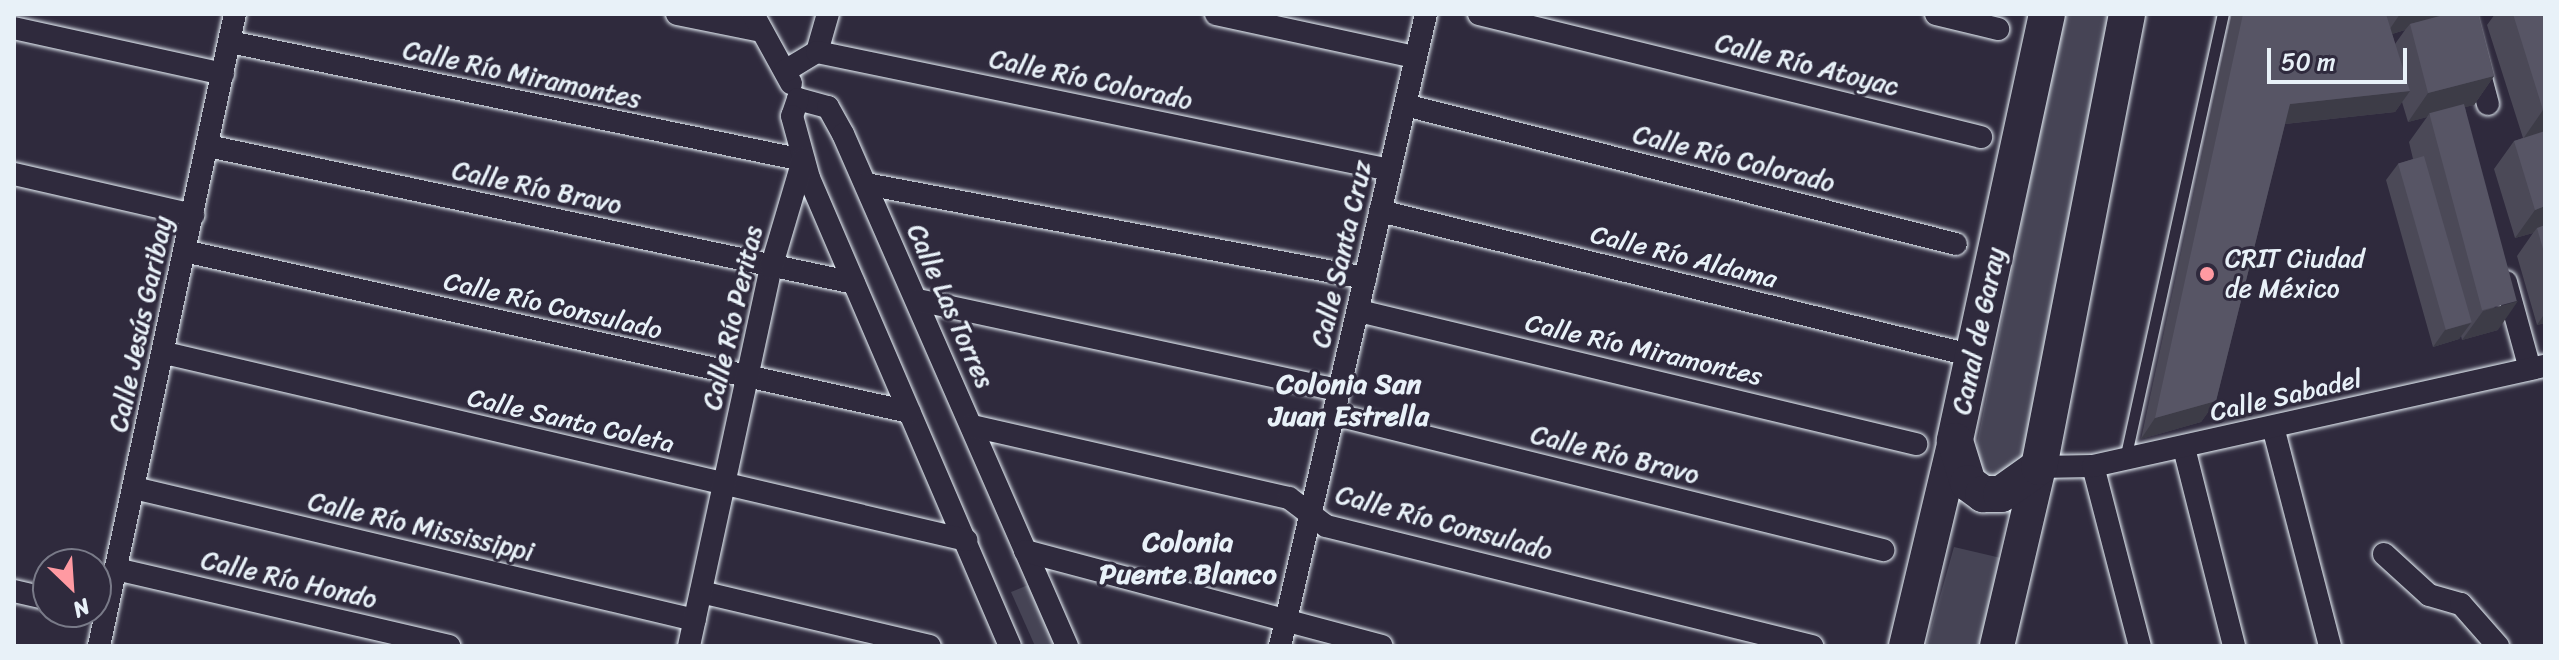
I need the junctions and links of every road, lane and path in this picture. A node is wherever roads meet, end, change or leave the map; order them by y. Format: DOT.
graph roads {
  1 [pos="235,14"];
  2 [pos="677,14"];
  3 [pos="828,14"];
  4 [pos="1216,14"];
  5 [pos="1426,14"];
  6 [pos="1479,14"];
  7 [pos="1936,14"];
  8 [pos="2047,14"];
  9 [pos="2127,14"];
  10 [pos="2223,14"];
  11 [pos="2464,14"];
  12 [pos="757,22"];
  13 [pos="14,28"];
  14 [pos="1998,29"];
  15 [pos="230,42"];
  16 [pos="817,52"];
  17 [pos="1415,57"];
  18 [pos="785,71"];
  19 [pos="223,74"];
  20 [pos="798,99"];
  21 [pos="2488,104"];
  22 [pos="1405,105"];
  23 [pos="1981,137"];
  24 [pos="208,146"];
  25 [pos="803,160"];
  26 [pos="1390,170"];
  27 [pos="14,174"];
  28 [pos="866,184"];
  29 [pos="1380,211"];
  30 [pos="193,215"];
  31 [pos="1956,244"];
  32 [pos="184,251"];
  33 [pos="2501,265"];
  34 [pos="771,268"];
  35 [pos="1365,278"];
  36 [pos="854,283"];
  37 [pos="918,300"];
  38 [pos="1359,311"];
  39 [pos="165,353"];
  40 [pos="1974,356"];
  41 [pos="2538,368"];
  42 [pos="747,378"];
  43 [pos="1339,390"];
  44 [pos="909,412"];
  45 [pos="1333,414"];
  46 [pos="972,426"];
  47 [pos="2273,427"];
  48 [pos="1955,441"];
  49 [pos="1916,444"];
  50 [pos="2184,448"];
  51 [pos="2125,460"];
  52 [pos="2093,466"];
  53 [pos="2039,467"];
  54 [pos="724,485"];
  55 [pos="134,488"];
  56 [pos="1310,511"];
  57 [pos="966,540"];
  58 [pos="1883,550"];
  59 [pos="1025,551"];
  60 [pos="2384,554"];
  61 [pos="116,569"];
  62 [pos="112,580"];
  63 [pos="701,592"];
  64 [pos="1287,617"];
  65 [pos="695,620"];
  66 [pos="449,646"];
  67 [pos="689,646"];
  68 [pos="930,646"];
  69 [pos="1010,646"];
  70 [pos="1067,646"];
  71 [pos="1280,646"];
  72 [pos="1382,646"];
  73 [pos="1812,646"];
  74 [pos="1906,646"];
  75 [pos="1997,646"];
  76 [pos="2140,646"];
  77 [pos="2234,646"];
  78 [pos="2330,646"];
  79 [pos="2498,646"];
  1 -- 15 [label="street, Calle Jesús Garibay"];
  2 -- 12 [label="street"];
  3 -- 16 [label="street"];
  4 -- 17 [label="street"];
  5 -- 17 [label="street, Calle Santa Cruz"];
  6 -- 23 [label="street, Calle Río Atoyac"];
  7 -- 14 [label="street"];
  8 -- 40 [label="highway, Canal de Garay"];
  9 -- 53 [label="highway"];
  10 -- 51 [label="lane"];
  11 -- 21 [label="street"];
  12 -- 18 [label="street"];
  13 -- 19 [label="street"];
  15 -- 19 [label="street, Calle Jesús Garibay"];
  15 -- 25 [label="street, Calle Río Miramontes"];
  16 -- 18 [label="street"];
  16 -- 26 [label="street, Calle Río Colorado"];
  17 -- 22 [label="street, Calle Santa Cruz"];
  18 -- 20 [label="street"];
  19 -- 24 [label="street, Calle Jesús Garibay"];
  20 -- 25 [label="street"];
  20 -- 28 [label="street, Calle Las Torres"];
  22 -- 26 [label="street, Calle Santa Cruz"];
  22 -- 31 [label="street, Calle Río Colorado"];
  24 -- 30 [label="street, Calle Jesús Garibay"];
  24 -- 34 [label="street, Calle Río Bravo"];
  25 -- 34 [label="street, Calle Río Peritas"];
  25 -- 36 [label="street"];
  26 -- 29 [label="street, Calle Santa Cruz"];
  27 -- 30 [label="street"];
  28 -- 35 [label="street"];
  28 -- 37 [label="street, Calle Las Torres"];
  29 -- 35 [label="street, Calle Santa Cruz"];
  29 -- 40 [label="street, Calle Río Aldama"];
  30 -- 32 [label="street, Calle Jesús Garibay"];
  32 -- 39 [label="street, Calle Jesús Garibay"];
  32 -- 42 [label="street, Calle Río Consulado"];
  33 -- 41 [label="street"];
  34 -- 36 [label="street, Calle Río Bravo"];
  34 -- 42 [label="street, Calle Río Peritas"];
  35 -- 38 [label="street, Calle Santa Cruz"];
  36 -- 44 [label="street"];
  37 -- 43 [label="street"];
  37 -- 46 [label="street, Calle Las Torres"];
  38 -- 43 [label="street, Calle Santa Cruz"];
  38 -- 49 [label="street, Calle Río Miramontes"];
  39 -- 54 [label="street, Calle Santa Coleta"];
  39 -- 55 [label="street, Calle Jesús Garibay"];
  40 -- 48 [label="highway, Canal de Garay"];
  41 -- 47 [label="street, Calle Sabadel"];
  42 -- 44 [label="street, Calle Río Consulado"];
  42 -- 54 [label="street, Calle Río Peritas"];
  43 -- 45 [label="street, Calle Santa Cruz"];
  44 -- 57 [label="street"];
  45 -- 56 [label="street, Calle Santa Cruz"];
  45 -- 58 [label="street, Calle Río Bravo"];
  46 -- 56 [label="street, Calle Río Consulado"];
  46 -- 59 [label="street, Calle Las Torres"];
  47 -- 50 [label="street, Calle Sabadel"];
  47 -- 78 [label="street"];
  48 -- 53 [label="highway"];
  48 -- 74 [label="main road, Canal de Garay"];
  50 -- 51 [label="street, Calle Sabadel"];
  50 -- 77 [label="street"];
  51 -- 52 [label="street, Calle Sabadel"];
  52 -- 53 [label="street, Calle Sabadel"];
  52 -- 76 [label="street"];
  53 -- 75 [label="main road"];
  54 -- 57 [label="street, Calle Santa Coleta"];
  54 -- 63 [label="street, Calle Río Peritas"];
  55 -- 61 [label="street, Calle Jesús Garibay"];
  55 -- 65 [label="street, Calle Río Mississippi"];
  56 -- 64 [label="street, Calle Santa Cruz"];
  56 -- 73 [label="street, Calle Río Consulado"];
  57 -- 69 [label="street"];
  59 -- 64 [label="street"];
  59 -- 70 [label="street, Calle Las Torres"];
  60 -- 79 [label="street"];
  61 -- 62 [label="street, Calle Jesús Garibay"];
  61 -- 66 [label="street, Calle Río Hondo"];
  63 -- 65 [label="street, Calle Río Peritas"];
  63 -- 68 [label="street"];
  64 -- 71 [label="street, Calle Santa Cruz"];
  64 -- 72 [label="street"];
  65 -- 67 [label="street, Calle Río Peritas"];
}
